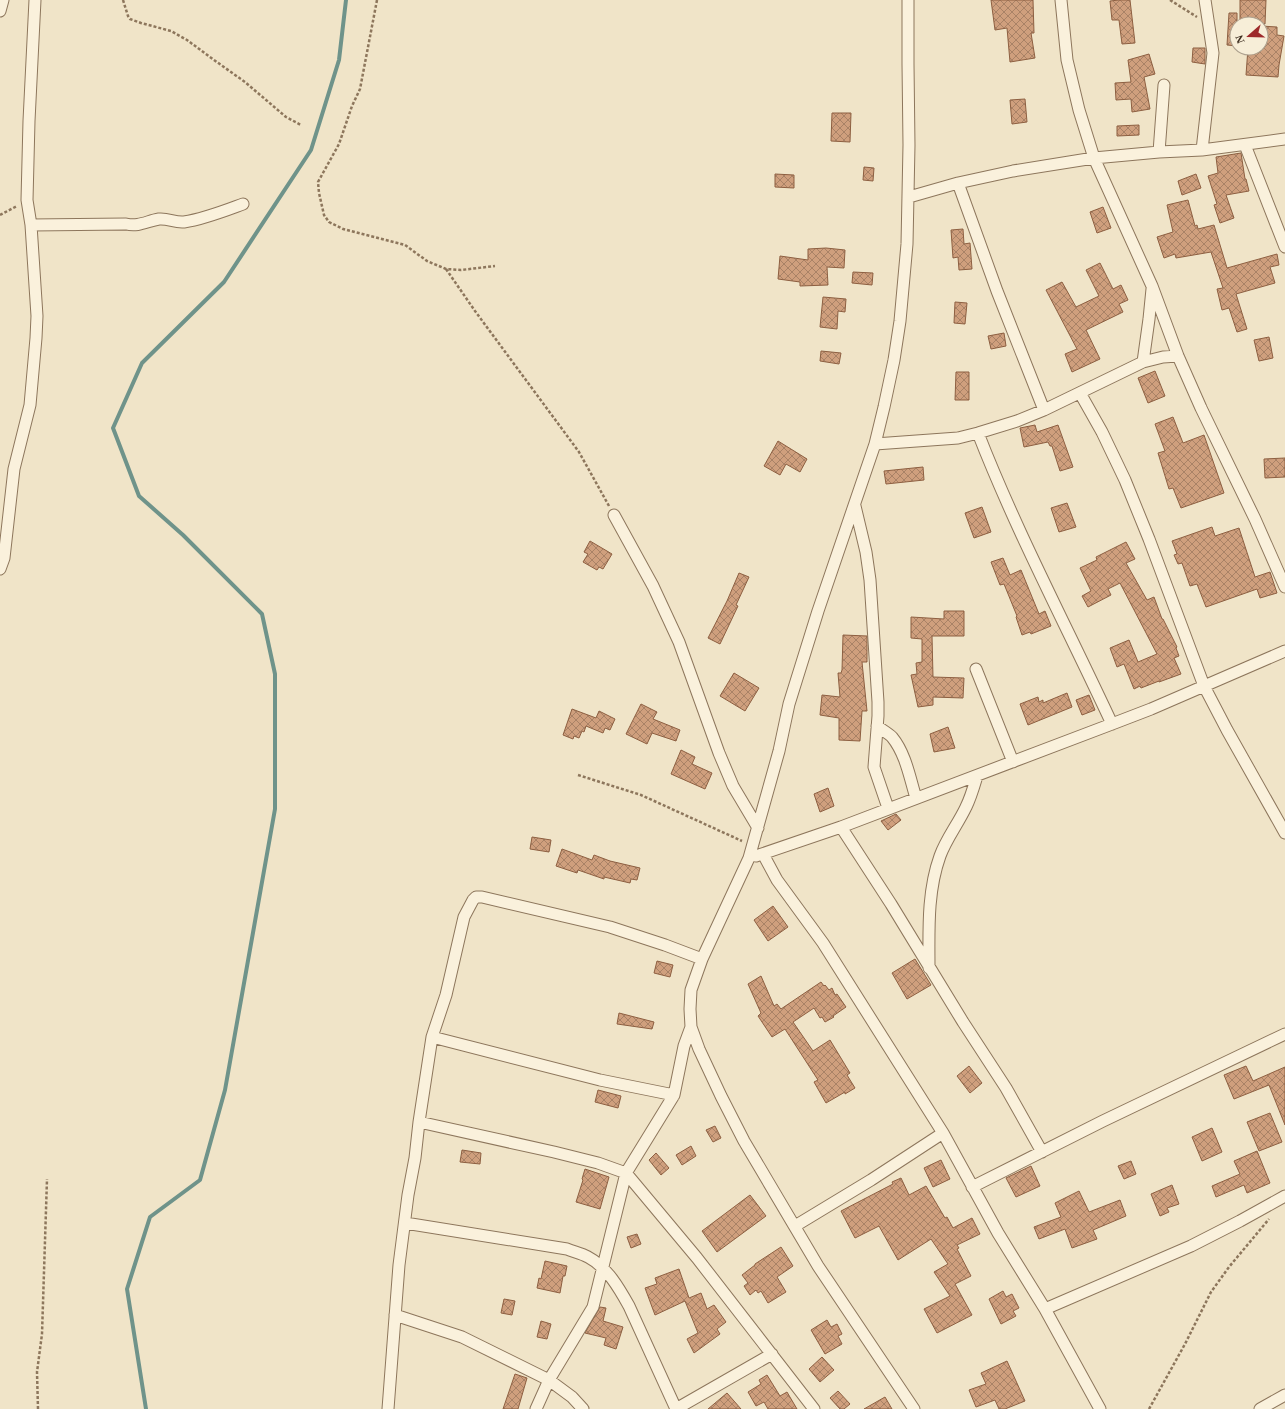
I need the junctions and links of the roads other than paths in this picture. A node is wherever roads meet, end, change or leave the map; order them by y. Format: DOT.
graph roads {
  1 [pos="3,0"];
  2 [pos="34,0"];
  3 [pos="908,0"];
  4 [pos="1061,0"];
  5 [pos="1205,0"];
  6 [pos="0,11"];
  7 [pos="1164,85"];
  8 [pos="1285,139"];
  9 [pos="1245,145"];
  10 [pos="1202,150"];
  11 [pos="1159,152"];
  12 [pos="1094,158"];
  13 [pos="958,183"];
  14 [pos="909,197"];
  15 [pos="243,204"];
  16 [pos="31,225"];
  17 [pos="1285,247"];
  18 [pos="1152,286"];
  19 [pos="1178,356"];
  20 [pos="1143,362"];
  21 [pos="1080,393"];
  22 [pos="1044,410"];
  23 [pos="978,433"];
  24 [pos="875,444"];
  25 [pos="855,505"];
  26 [pos="614,515"];
  27 [pos="0,569"];
  28 [pos="1285,587"];
  29 [pos="1285,651"];
  30 [pos="976,669"];
  31 [pos="1204,686"];
  32 [pos="1112,724"];
  33 [pos="877,726"];
  34 [pos="1013,762"];
  35 [pos="977,776"];
  36 [pos="916,798"];
  37 [pos="888,808"];
  38 [pos="841,827"];
  39 [pos="758,828"];
  40 [pos="1285,834"];
  41 [pos="763,854"];
  42 [pos="750,858"];
  43 [pos="702,959"];
  44 [pos="929,969"];
  45 [pos="691,1027"];
  46 [pos="1285,1034"];
  47 [pos="432,1037"];
  48 [pos="674,1095"];
  49 [pos="418,1122"];
  50 [pos="943,1133"];
  51 [pos="1042,1152"];
  52 [pos="626,1173"];
  53 [pos="972,1186"];
  54 [pos="1285,1196"];
  55 [pos="404,1223"];
  56 [pos="795,1226"];
  57 [pos="602,1267"];
  58 [pos="1045,1310"];
  59 [pos="395,1315"];
  60 [pos="772,1354"];
  61 [pos="549,1380"];
  62 [pos="1285,1394"];
  63 [pos="388,1409"];
  64 [pos="536,1409"];
  65 [pos="583,1409"];
  66 [pos="814,1409"];
  67 [pos="914,1409"];
  68 [pos="1100,1409"];
  69 [pos="1260,1409"];
  1 -- 6 [label="street"];
  2 -- 16 [label="street"];
  3 -- 14 [label="street"];
  4 -- 12 [label="street"];
  5 -- 10 [label="street"];
  7 -- 11 [label="street"];
  8 -- 9 [label="street"];
  9 -- 10 [label="street"];
  9 -- 17 [label="street"];
  10 -- 11 [label="street"];
  11 -- 12 [label="street"];
  12 -- 13 [label="street"];
  12 -- 18 [label="street"];
  13 -- 14 [label="street"];
  13 -- 22 [label="street"];
  14 -- 24 [label="street"];
  15 -- 16 [label="street"];
  16 -- 27 [label="street"];
  18 -- 19 [label="street"];
  18 -- 20 [label="street"];
  19 -- 20 [label="street"];
  19 -- 28 [label="street"];
  20 -- 21 [label="street"];
  21 -- 22 [label="street"];
  21 -- 31 [label="street"];
  22 -- 23 [label="street"];
  23 -- 24 [label="street"];
  23 -- 32 [label="street"];
  24 -- 25 [label="street"];
  25 -- 33 [label="street"];
  25 -- 39 [label="street"];
  26 -- 39 [label="street"];
  29 -- 31 [label="street"];
  30 -- 34 [label="street"];
  31 -- 32 [label="street"];
  31 -- 40 [label="street"];
  32 -- 34 [label="street"];
  33 -- 36 [label="street"];
  33 -- 37 [label="street"];
  34 -- 35 [label="street"];
  35 -- 36 [label="street"];
  35 -- 44 [label="street"];
  36 -- 37 [label="street"];
  37 -- 38 [label="street"];
  38 -- 41 [label="street"];
  38 -- 44 [label="street"];
  39 -- 42 [label="street"];
  41 -- 42 [label="street"];
  41 -- 50 [label="street"];
  42 -- 43 [label="street"];
  43 -- 45 [label="street"];
  43 -- 47 [label="street"];
  44 -- 51 [label="street"];
  45 -- 48 [label="street"];
  45 -- 56 [label="street"];
  46 -- 51 [label="street"];
  47 -- 48 [label="street"];
  47 -- 49 [label="street"];
  48 -- 52 [label="street"];
  49 -- 52 [label="street"];
  49 -- 55 [label="street"];
  50 -- 53 [label="street"];
  50 -- 56 [label="street"];
  51 -- 53 [label="street"];
  52 -- 57 [label="street"];
  52 -- 60 [label="street"];
  53 -- 58 [label="street"];
  54 -- 58 [label="street"];
  55 -- 57 [label="street"];
  55 -- 59 [label="street"];
  56 -- 67 [label="street"];
  57 -- 60 [label="street"];
  57 -- 61 [label="street"];
  58 -- 68 [label="street"];
  59 -- 61 [label="street"];
  59 -- 63 [label="street"];
  60 -- 66 [label="street"];
  61 -- 64 [label="street"];
  61 -- 65 [label="street"];
  62 -- 69 [label="street"];
}
